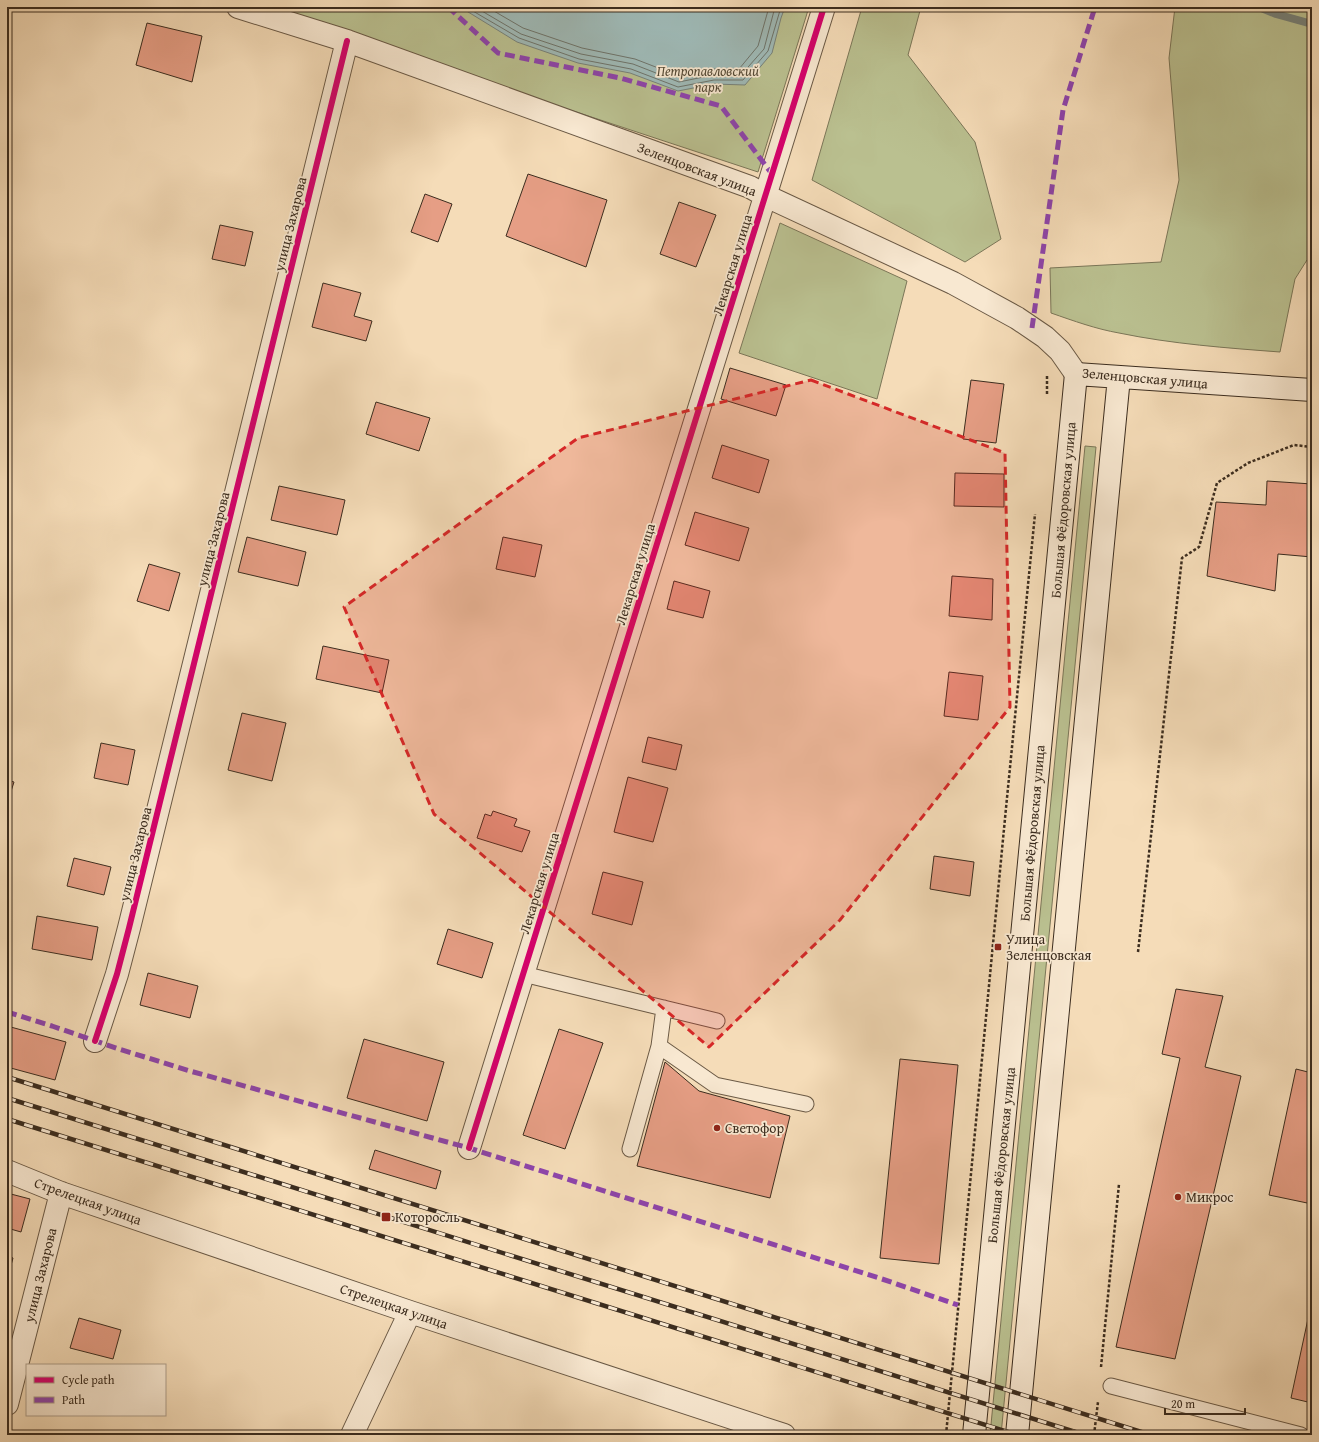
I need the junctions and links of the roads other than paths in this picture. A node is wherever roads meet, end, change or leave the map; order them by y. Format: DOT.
graph roads {
  1 [pos="238,7"];
  2 [pos="824,7"];
  3 [pos="347,41"];
  4 [pos="766,196"];
  5 [pos="1076,374"];
  6 [pos="1119,377"];
  7 [pos="1272,388"];
  8 [pos="1312,390"];
  9 [pos="1312,394"];
  10 [pos="523,974"];
  11 [pos="664,1008"];
  12 [pos="717,1021"];
  13 [pos="95,1041"];
  14 [pos="659,1046"];
  15 [pos="806,1104"];
  16 [pos="469,1148"];
  17 [pos="630,1149"];
  18 [pos="7,1170"];
  19 [pos="61,1193"];
  20 [pos="410,1312"];
  21 [pos="1111,1386"];
  22 [pos="7,1404"];
  23 [pos="352,1435"];
  24 [pos="784,1435"];
  25 [pos="974,1435"];
  26 [pos="1017,1435"];
  27 [pos="1301,1435"];
  1 -- 3 [label="street, Зеленцовская улица"];
  2 -- 4 [label="street, Лекарская улица"];
  3 -- 4 [label="street, Зеленцовская улица"];
  3 -- 13 [label="street, улица Захарова"];
  4 -- 5 [label="street, Зеленцовская улица"];
  4 -- 10 [label="street, Лекарская улица"];
  5 -- 6 [label="street, Зеленцовская улица"];
  5 -- 25 [label="street, Большая Фёдоровская улица"];
  6 -- 7 [label="street, Зеленцовская улица"];
  6 -- 26 [label="street"];
  7 -- 8 [label="street, Зеленцовская улица"];
  7 -- 9 [label="street, Зеленцовская улица"];
  10 -- 11 [label="lane"];
  10 -- 16 [label="street, Лекарская улица"];
  11 -- 12 [label="lane"];
  11 -- 14 [label="lane"];
  14 -- 15 [label="lane"];
  14 -- 17 [label="lane"];
  18 -- 19 [label="street, Стрелецкая улица"];
  19 -- 20 [label="street, Стрелецкая улица"];
  19 -- 22 [label="street, улица Захарова"];
  20 -- 23 [label="street"];
  20 -- 24 [label="street, Стрелецкая улица"];
  21 -- 27 [label="lane"];
}
